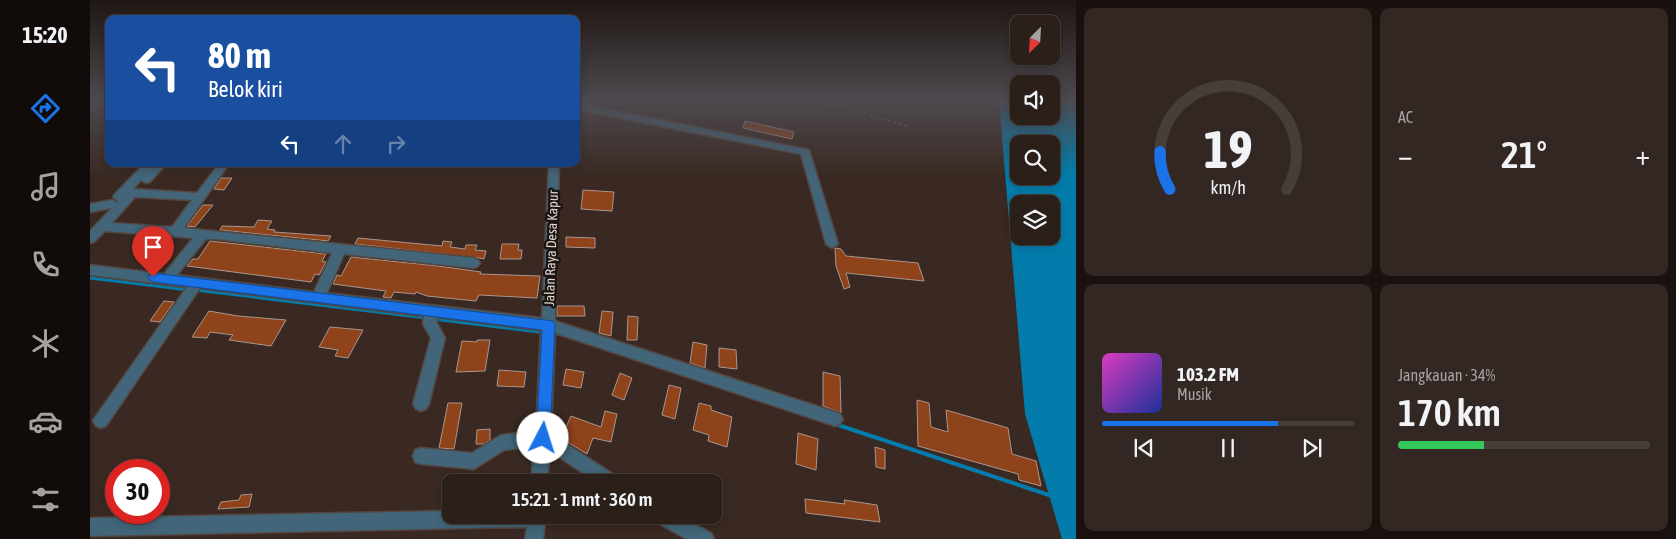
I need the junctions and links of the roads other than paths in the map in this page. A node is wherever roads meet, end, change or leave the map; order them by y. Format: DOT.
graph roads {
  1 [pos="671,125"];
  2 [pos="147,167"];
  3 [pos="158,167"];
  4 [pos="222,167"];
  5 [pos="554,167"];
  6 [pos="132,193"];
  7 [pos="199,196"];
  8 [pos="112,204"];
  9 [pos="90,208"];
  10 [pos="96,227"];
  11 [pos="174,232"];
  12 [pos="203,234"];
  13 [pos="90,239"];
  14 [pos="832,244"];
  15 [pos="340,249"];
  16 [pos="474,263"];
  17 [pos="90,270"];
  18 [pos="168,279"];
  19 [pos="197,283"];
  20 [pos="318,298"];
  21 [pos="431,316"];
  22 [pos="549,325"];
  23 [pos="421,404"];
  24 [pos="835,419"];
  25 [pos="101,421"];
  26 [pos="543,438"];
  27 [pos="421,456"];
  28 [pos="541,474"];
  29 [pos="598,474"];
  30 [pos="442,518"];
  31 [pos="535,524"];
  32 [pos="677,524"];
  33 [pos="90,527"];
  34 [pos="534,539"];
  35 [pos="705,539"];
  1 -- 14 [label="street"];
  2 -- 8 [label="street"];
  3 -- 6 [label="street"];
  4 -- 7 [label="street"];
  5 -- 22 [label="street, Jalan Raya Desa Kapur"];
  6 -- 7 [label="street"];
  6 -- 10 [label="street"];
  7 -- 11 [label="street"];
  8 -- 9 [label="street"];
  8 -- 10 [label="street"];
  10 -- 11 [label="street"];
  10 -- 13 [label="street"];
  11 -- 12 [label="street"];
  12 -- 15 [label="street"];
  12 -- 18 [label="street"];
  15 -- 16 [label="street"];
  15 -- 20 [label="street"];
  17 -- 18 [label="street"];
  18 -- 19 [label="street"];
  19 -- 20 [label="street"];
  19 -- 25 [label="street"];
  20 -- 21 [label="street"];
  21 -- 22 [label="street"];
  21 -- 23 [label="street"];
  22 -- 24 [label="street"];
  22 -- 26 [label="street, Jalan Raya Desa Kapur"];
  26 -- 27 [label="street"];
  26 -- 28 [label="street, Jalan Raya Desa Kapur"];
  26 -- 29 [label="street"];
  30 -- 33 [label="street"];
  31 -- 34 [label="street"];
  32 -- 35 [label="street"];
}
